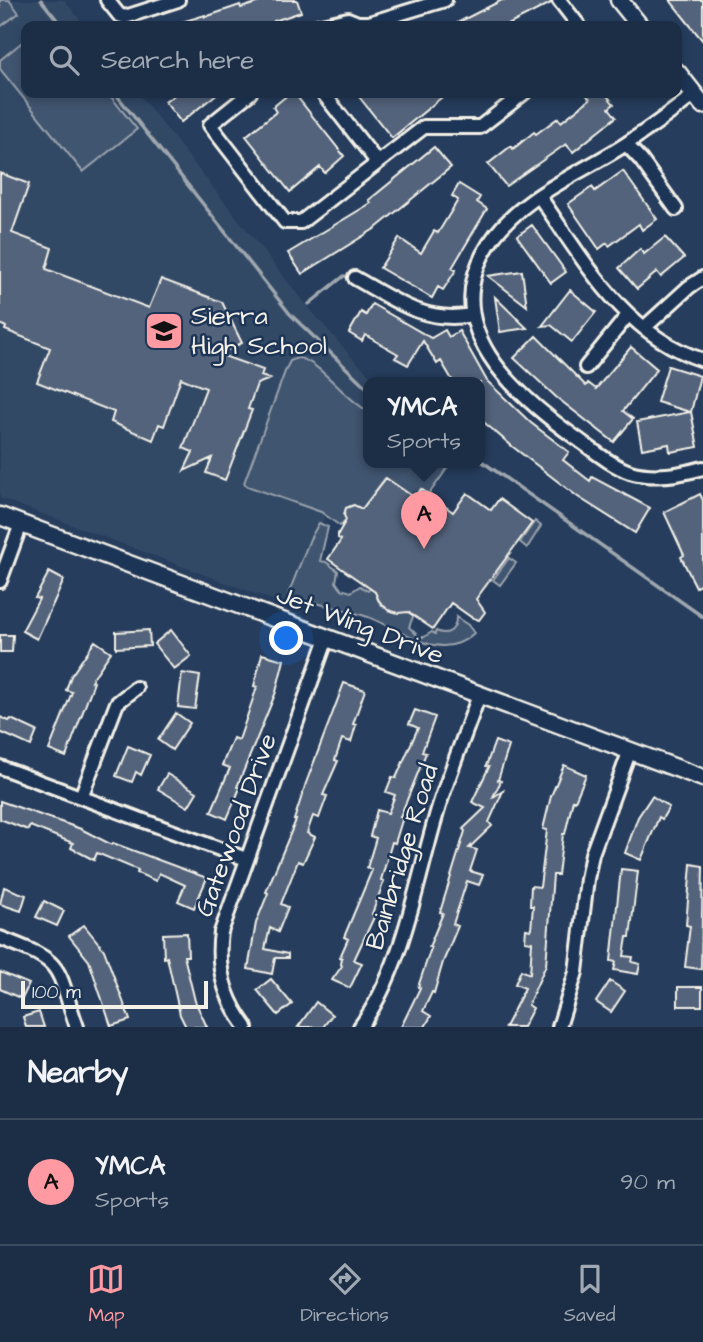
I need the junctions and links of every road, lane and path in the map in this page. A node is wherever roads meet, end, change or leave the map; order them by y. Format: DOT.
graph roads {
  1 [pos="107,0"];
  2 [pos="178,0"];
  3 [pos="445,0"];
  4 [pos="559,0"];
  5 [pos="621,1"];
  6 [pos="332,21"];
  7 [pos="354,21"];
  8 [pos="376,21"];
  9 [pos="575,21"];
  10 [pos="631,21"];
  11 [pos="682,78"];
  12 [pos="244,98"];
  13 [pos="327,98"];
  14 [pos="518,98"];
  15 [pos="699,100"];
  16 [pos="626,144"];
  17 [pos="377,162"];
  18 [pos="539,196"];
  19 [pos="676,209"];
  20 [pos="355,278"];
  21 [pos="703,278"];
  22 [pos="628,315"];
  23 [pos="472,316"];
  24 [pos="644,328"];
  25 [pos="703,360"];
  26 [pos="586,367"];
  27 [pos="703,468"];
  28 [pos="0,516"];
  29 [pos="21,524"];
  30 [pos="0,581"];
  31 [pos="327,638"];
  32 [pos="136,688"];
  33 [pos="479,695"];
  34 [pos="630,750"];
  35 [pos="0,767"];
  36 [pos="703,778"];
  37 [pos="81,797"];
  38 [pos="246,859"];
  39 [pos="0,938"];
  40 [pos="77,1027"];
  41 [pos="246,1027"];
  42 [pos="360,1027"];
  43 [pos="559,1027"];
  1 -- 2 [label="street"];
  3 -- 8 [label="street"];
  4 -- 9 [label="street"];
  5 -- 10 [label="main road"];
  6 -- 7 [label="street"];
  11 -- 15 [label="main road"];
  12 -- 17 [label="street"];
  13 -- 17 [label="street"];
  14 -- 17 [label="street"];
  15 -- 16 [label="street"];
  16 -- 18 [label="street"];
  16 -- 19 [label="street"];
  18 -- 22 [label="street"];
  18 -- 23 [label="street"];
  20 -- 23 [label="street"];
  21 -- 24 [label="street"];
  22 -- 24 [label="street"];
  22 -- 26 [label="street"];
  23 -- 27 [label="street"];
  24 -- 25 [label="street"];
  28 -- 29 [label="main road, Jet Wing Drive"];
  29 -- 30 [label="street"];
  29 -- 31 [label="main road, Jet Wing Drive"];
  31 -- 33 [label="main road, Jet Wing Drive"];
  31 -- 38 [label="street, Gatewood Drive"];
  32 -- 37 [label="street"];
  33 -- 34 [label="main road, Jet Wing Drive"];
  33 -- 42 [label="street, Bainbridge Road"];
  34 -- 36 [label="main road, Jet Wing Drive"];
  34 -- 43 [label="street"];
  35 -- 37 [label="street"];
  37 -- 38 [label="street"];
  38 -- 41 [label="street, Gatewood Drive"];
  39 -- 40 [label="street"];
}
